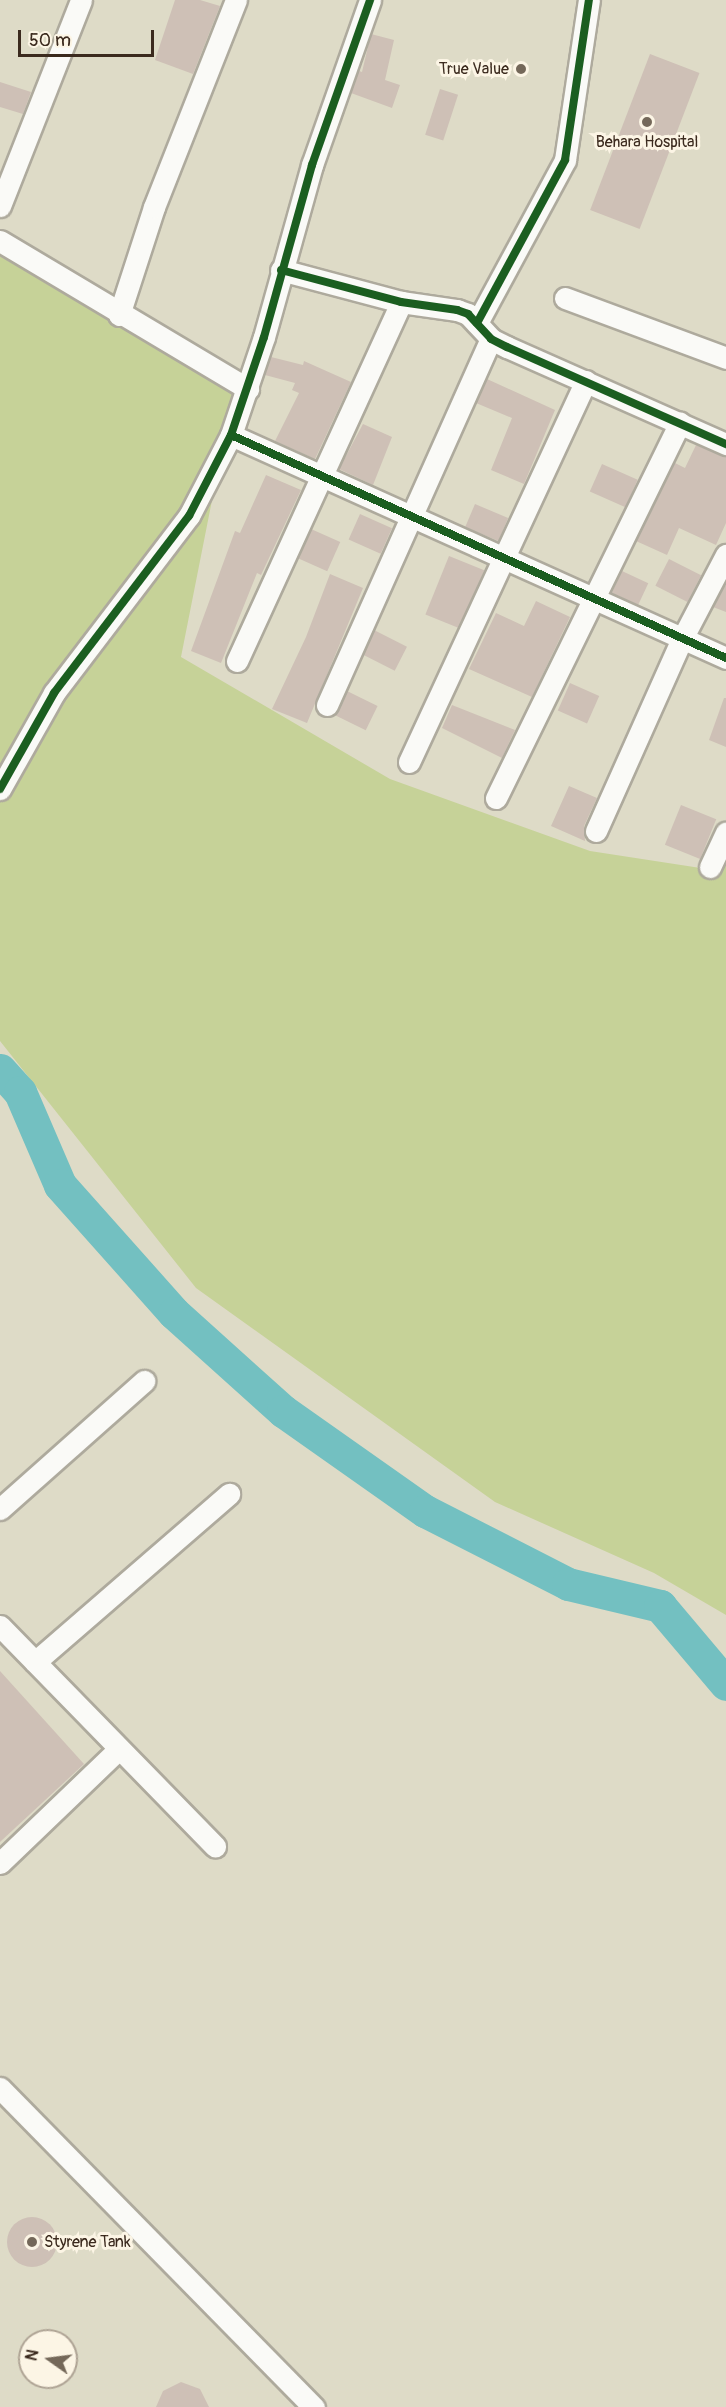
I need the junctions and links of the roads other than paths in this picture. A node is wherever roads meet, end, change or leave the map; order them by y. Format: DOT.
graph roads {
  1 [pos="81,0"];
  2 [pos="236,0"];
  3 [pos="369,0"];
  4 [pos="589,0"];
  5 [pos="0,206"];
  6 [pos="0,241"];
  7 [pos="281,270"];
  8 [pos="566,298"];
  9 [pos="401,302"];
  10 [pos="119,315"];
  11 [pos="484,331"];
  12 [pos="726,358"];
  13 [pos="586,381"];
  14 [pos="248,389"];
  15 [pos="680,423"];
  16 [pos="231,435"];
  17 [pos="726,444"];
  18 [pos="322,476"];
  19 [pos="414,518"];
  20 [pos="726,555"];
  21 [pos="507,559"];
  22 [pos="594,598"];
  23 [pos="682,639"];
  24 [pos="726,658"];
  25 [pos="237,661"];
  26 [pos="327,705"];
  27 [pos="409,762"];
  28 [pos="0,789"];
  29 [pos="496,798"];
  30 [pos="596,831"];
  31 [pos="726,832"];
  32 [pos="710,867"];
  33 [pos="144,1381"];
  34 [pos="229,1494"];
  35 [pos="0,1509"];
  36 [pos="0,1626"];
  37 [pos="35,1662"];
  38 [pos="119,1749"];
  39 [pos="215,1846"];
  40 [pos="0,1863"];
  41 [pos="0,2088"];
  42 [pos="314,2407"];
  1 -- 5 [label="street"];
  2 -- 10 [label="street"];
  3 -- 7 [label="street"];
  4 -- 11 [label="street"];
  6 -- 10 [label="street"];
  7 -- 9 [label="street"];
  7 -- 14 [label="street"];
  8 -- 12 [label="street"];
  9 -- 11 [label="street"];
  9 -- 18 [label="street"];
  10 -- 14 [label="street"];
  11 -- 13 [label="street"];
  11 -- 19 [label="street"];
  13 -- 15 [label="street"];
  13 -- 21 [label="street"];
  14 -- 16 [label="street"];
  15 -- 17 [label="street"];
  15 -- 22 [label="street"];
  16 -- 18 [label="street"];
  16 -- 28 [label="street"];
  18 -- 19 [label="street"];
  18 -- 25 [label="street"];
  19 -- 21 [label="street"];
  19 -- 26 [label="street"];
  20 -- 23 [label="street"];
  21 -- 22 [label="street"];
  21 -- 27 [label="street"];
  22 -- 23 [label="street"];
  22 -- 29 [label="street"];
  23 -- 24 [label="street"];
  23 -- 30 [label="street"];
  31 -- 32 [label="street"];
  33 -- 35 [label="street"];
  34 -- 37 [label="street"];
  36 -- 37 [label="street"];
  37 -- 38 [label="street"];
  38 -- 39 [label="street"];
  38 -- 40 [label="street"];
  41 -- 42 [label="street"];
}
